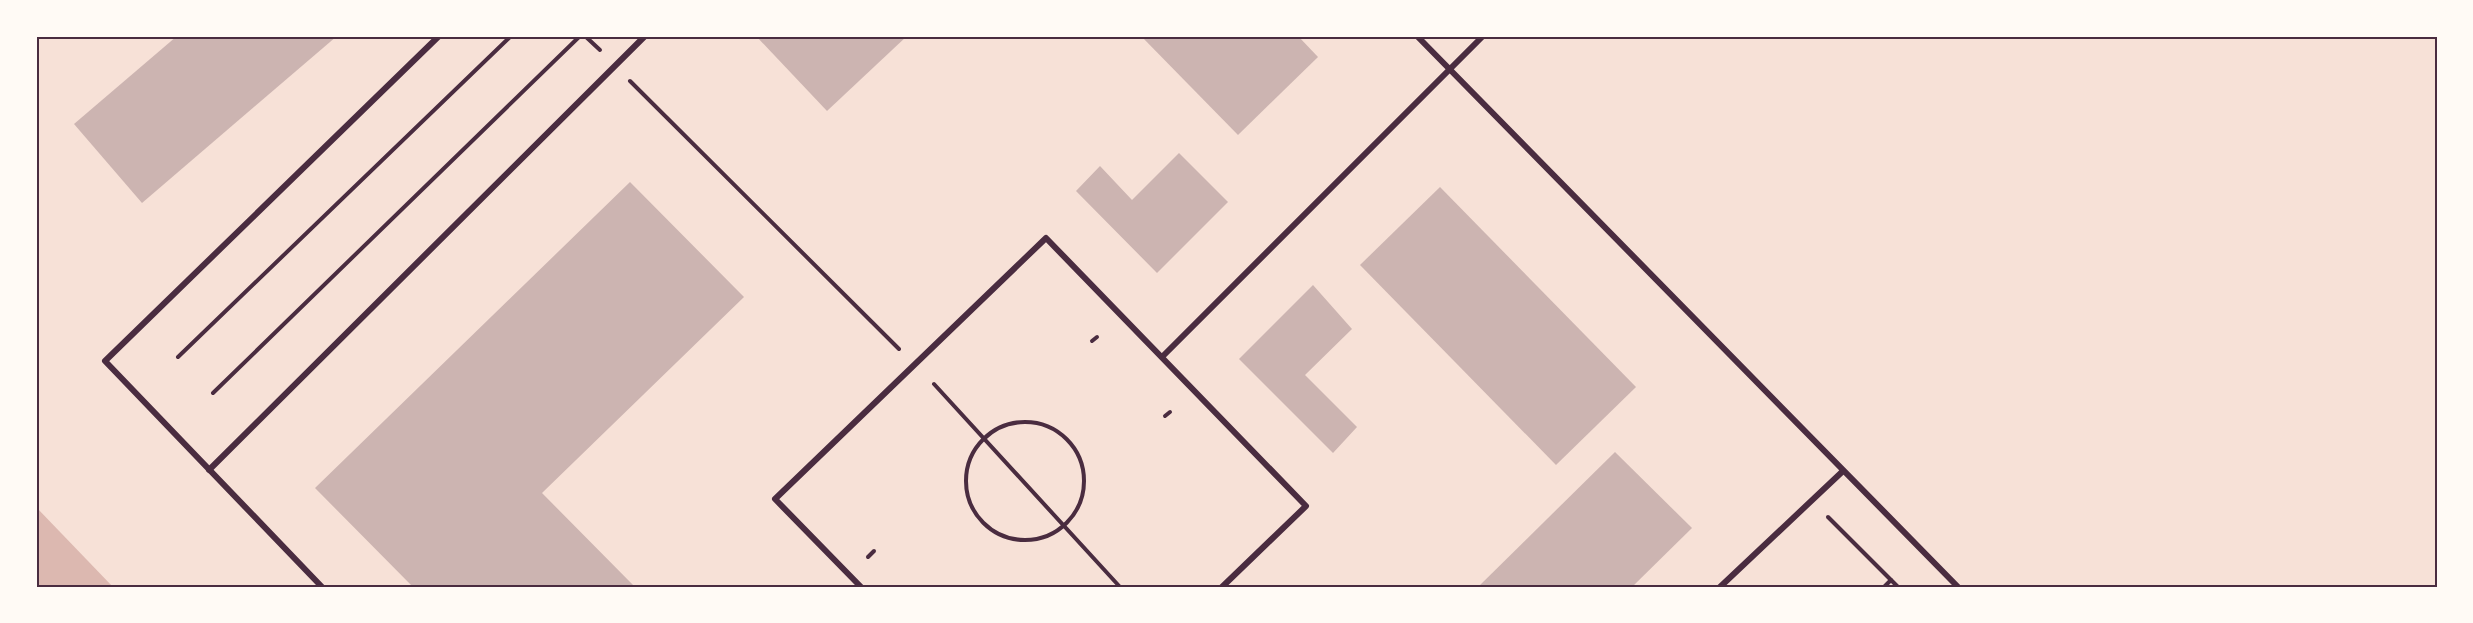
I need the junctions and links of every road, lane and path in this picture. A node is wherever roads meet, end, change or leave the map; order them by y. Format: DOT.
graph roads {
  1 [pos="439,36"];
  2 [pos="511,36"];
  3 [pos="580,36"];
  4 [pos="645,36"];
  5 [pos="1417,36"];
  6 [pos="1483,36"];
  7 [pos="615,65"];
  8 [pos="1450,69"];
  9 [pos="1097,337"];
  10 [pos="1092,341"];
  11 [pos="899,349"];
  12 [pos="178,357"];
  13 [pos="1162,357"];
  14 [pos="933,384"];
  15 [pos="213,393"];
  16 [pos="1170,412"];
  17 [pos="1165,416"];
  18 [pos="984,440"];
  19 [pos="209,470"];
  20 [pos="1843,471"];
  21 [pos="1827,516"];
  22 [pos="1063,525"];
  23 [pos="874,551"];
  24 [pos="868,557"];
  25 [pos="1891,580"];
  26 [pos="322,587"];
  27 [pos="861,587"];
  28 [pos="1120,587"];
  29 [pos="1222,587"];
  30 [pos="1720,587"];
  31 [pos="1884,587"];
  32 [pos="1898,587"];
  33 [pos="1958,587"];
  1 -- 19 [label="street"];
  2 -- 12 [label="path"];
  3 -- 15 [label="path"];
  4 -- 7 [label="street"];
  5 -- 8 [label="street"];
  6 -- 8 [label="street"];
  7 -- 11 [label="path"];
  7 -- 19 [label="street"];
  8 -- 13 [label="street"];
  8 -- 20 [label="street"];
  9 -- 10 [label="path"];
  13 -- 27 [label="street"];
  13 -- 29 [label="street"];
  14 -- 18 [label="path"];
  16 -- 17 [label="path"];
  18 -- 22 [label="path"];
  18 -- 22 [label="path"];
  18 -- 22 [label="path"];
  19 -- 26 [label="street"];
  20 -- 30 [label="street"];
  20 -- 33 [label="street"];
  21 -- 25 [label="path"];
  22 -- 28 [label="path"];
  23 -- 24 [label="path"];
  25 -- 31 [label="path"];
  25 -- 32 [label="path"];
}
